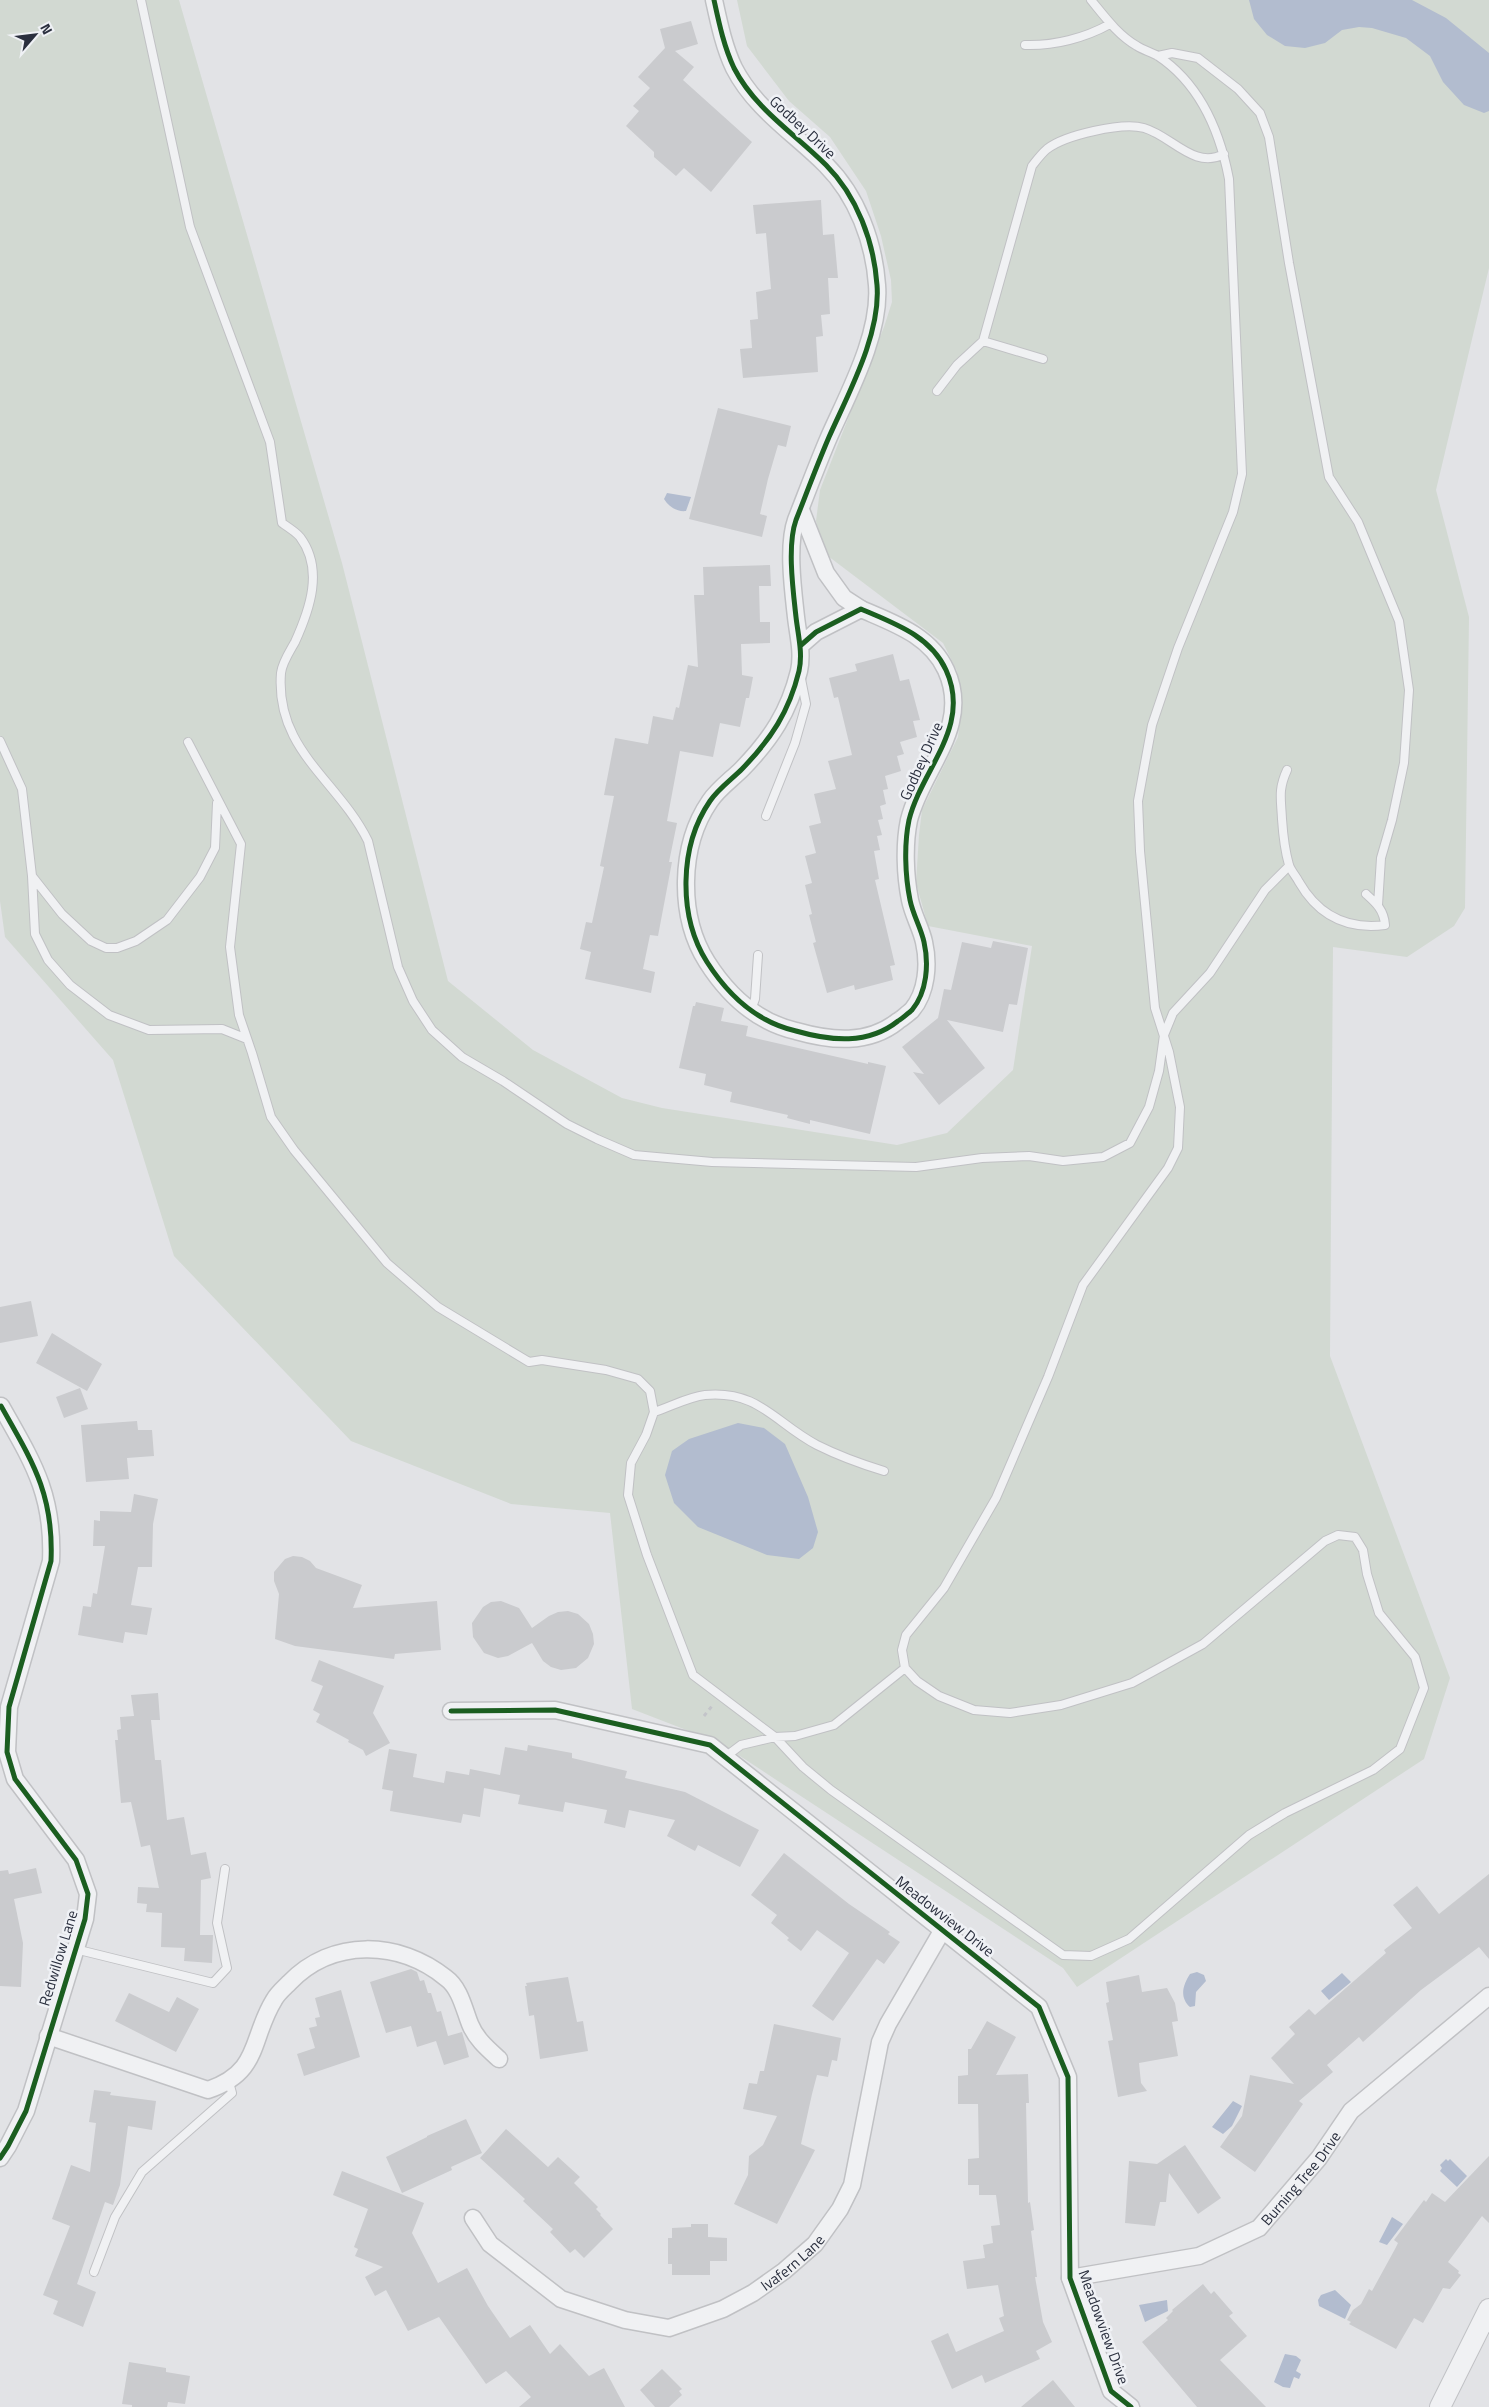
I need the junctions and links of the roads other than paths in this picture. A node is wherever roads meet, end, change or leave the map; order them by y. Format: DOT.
graph roads {
  1 [pos="141,0"];
  2 [pos="714,0"];
  3 [pos="1090,0"];
  4 [pos="1110,24"];
  5 [pos="1025,45"];
  6 [pos="1158,56"];
  7 [pos="1224,154"];
  8 [pos="983,341"];
  9 [pos="1043,359"];
  10 [pos="937,391"];
  11 [pos="801,510"];
  12 [pos="861,609"];
  13 [pos="800,646"];
  14 [pos="799,669"];
  15 [pos="0,741"];
  16 [pos="188,742"];
  17 [pos="1287,770"];
  18 [pos="217,801"];
  19 [pos="766,816"];
  20 [pos="1289,866"];
  21 [pos="32,876"];
  22 [pos="1366,894"];
  23 [pos="1378,905"];
  24 [pos="758,955"];
  25 [pos="751,1010"];
  26 [pos="1164,1035"];
  27 [pos="247,1039"];
  28 [pos="1,1406"];
  29 [pos="654,1412"];
  30 [pos="884,1472"];
  31 [pos="905,1668"];
  32 [pos="451,1711"];
  33 [pos="775,1736"];
  34 [pos="725,1757"];
  35 [pos="225,1869"];
  36 [pos="942,1930"];
  37 [pos="75,1949"];
  38 [pos="1489,1996"];
  39 [pos="48,2036"];
  40 [pos="499,2059"];
  41 [pos="229,2082"];
  42 [pos="0,2158"];
  43 [pos="473,2218"];
  44 [pos="94,2272"];
  45 [pos="1070,2278"];
  46 [pos="1489,2309"];
  47 [pos="1131,2407"];
  48 [pos="1440,2407"];
  1 -- 26 [label="lane"];
  2 -- 11 [label="street, Godbey Drive"];
  3 -- 4 [label="lane"];
  4 -- 5 [label="lane"];
  4 -- 6 [label="lane"];
  6 -- 7 [label="lane"];
  6 -- 23 [label="lane"];
  7 -- 8 [label="lane"];
  7 -- 26 [label="lane"];
  8 -- 9 [label="lane"];
  8 -- 10 [label="lane"];
  11 -- 12 [label="street, Godbey Drive"];
  11 -- 13 [label="street, Godbey Drive"];
  12 -- 13 [label="street"];
  12 -- 25 [label="street, Godbey Drive"];
  13 -- 14 [label="street, Godbey Drive"];
  14 -- 19 [label="lane"];
  14 -- 25 [label="street, Godbey Drive"];
  15 -- 21 [label="lane"];
  16 -- 18 [label="lane"];
  17 -- 20 [label="lane"];
  18 -- 21 [label="lane"];
  18 -- 27 [label="lane"];
  20 -- 23 [label="lane"];
  20 -- 26 [label="lane"];
  21 -- 27 [label="lane"];
  22 -- 23 [label="lane"];
  24 -- 25 [label="lane"];
  26 -- 31 [label="lane"];
  27 -- 29 [label="lane"];
  28 -- 37 [label="street, Redwillow Lane"];
  29 -- 30 [label="lane"];
  29 -- 33 [label="lane"];
  31 -- 33 [label="lane"];
  31 -- 33 [label="lane"];
  32 -- 34 [label="street, Meadowview Drive"];
  33 -- 34 [label="lane"];
  34 -- 36 [label="street, Meadowview Drive"];
  35 -- 37 [label="lane"];
  36 -- 43 [label="street, Ivafern Lane"];
  36 -- 45 [label="street, Meadowview Drive"];
  37 -- 39 [label="street, Redwillow Lane"];
  38 -- 45 [label="street, Burning Tree Drive"];
  39 -- 41 [label="street"];
  39 -- 42 [label="street, Redwillow Lane"];
  40 -- 41 [label="street"];
  41 -- 44 [label="lane"];
  45 -- 47 [label="street, Meadowview Drive"];
  46 -- 48 [label="street"];
}
